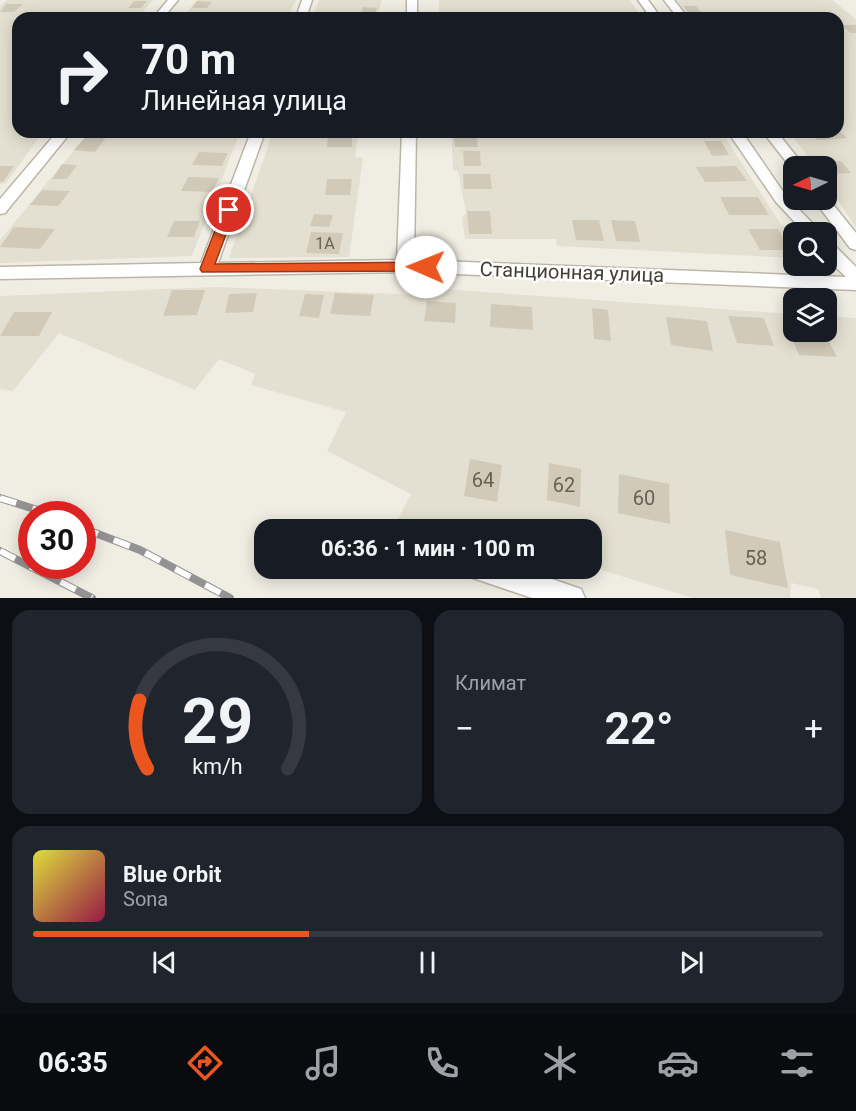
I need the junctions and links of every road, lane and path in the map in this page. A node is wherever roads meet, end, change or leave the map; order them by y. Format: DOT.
graph roads {
  1 [pos="173,0"];
  2 [pos="669,0"];
  3 [pos="163,12"];
  4 [pos="678,12"];
  5 [pos="59,138"];
  6 [pos="256,138"];
  7 [pos="409,138"];
  8 [pos="739,138"];
  9 [pos="775,138"];
  10 [pos="788,156"];
  11 [pos="0,209"];
  12 [pos="830,210"];
  13 [pos="803,222"];
  14 [pos="856,244"];
  15 [pos="837,258"];
  16 [pos="405,266"];
  17 [pos="207,269"];
  18 [pos="0,273"];
  19 [pos="856,276"];
  20 [pos="856,284"];
  21 [pos="512,579"];
  22 [pos="572,598"];
  1 -- 3 [label="street"];
  2 -- 4 [label="street"];
  5 -- 11 [label="street"];
  6 -- 17 [label="street"];
  7 -- 16 [label="street"];
  8 -- 13 [label="street"];
  9 -- 10 [label="street"];
  12 -- 14 [label="street"];
  15 -- 19 [label="street"];
  16 -- 17 [label="street, Станционная улица"];
  16 -- 20 [label="street, Станционная улица"];
  17 -- 18 [label="street, Станционная улица"];
  21 -- 22 [label="street"];
}
